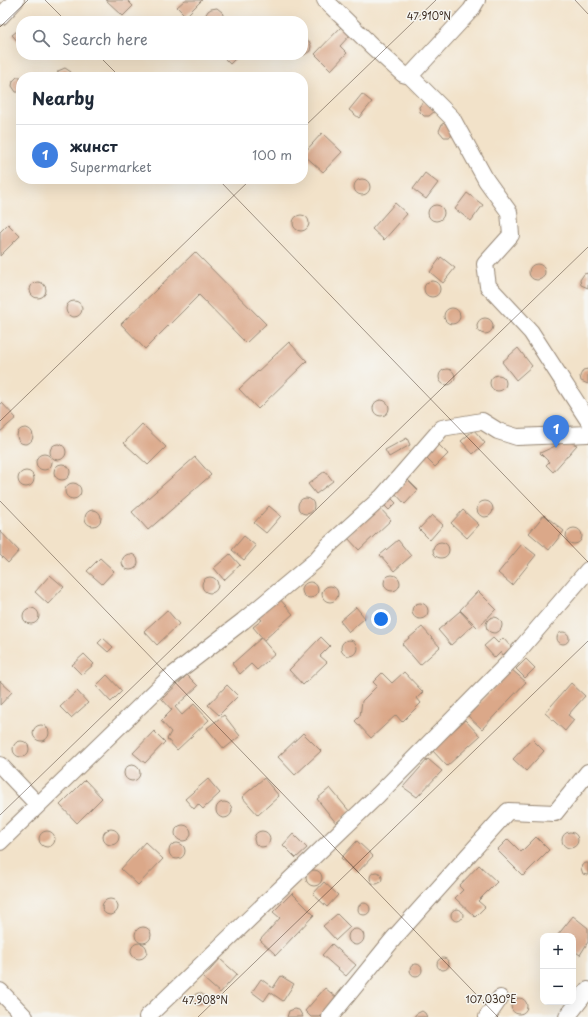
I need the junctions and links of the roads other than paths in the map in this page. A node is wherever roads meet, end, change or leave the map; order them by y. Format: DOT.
graph roads {
  1 [pos="16,0"];
  2 [pos="326,0"];
  3 [pos="476,0"];
  4 [pos="0,17"];
  5 [pos="410,76"];
  6 [pos="588,420"];
  7 [pos="588,434"];
  8 [pos="588,570"];
  9 [pos="0,765"];
  10 [pos="588,772"];
  11 [pos="38,806"];
  12 [pos="0,842"];
  13 [pos="588,990"];
  14 [pos="0,991"];
  15 [pos="500,998"];
  16 [pos="25,1017"];
  17 [pos="147,1017"];
  18 [pos="330,1017"];
  19 [pos="487,1017"];
  20 [pos="567,1017"];
  1 -- 4 [label="street"];
  2 -- 5 [label="street"];
  3 -- 5 [label="street"];
  5 -- 6 [label="street"];
  7 -- 11 [label="street"];
  8 -- 17 [label="street"];
  9 -- 11 [label="street"];
  10 -- 18 [label="street"];
  11 -- 12 [label="street"];
  13 -- 20 [label="street"];
  14 -- 16 [label="street"];
  15 -- 19 [label="street"];
}
